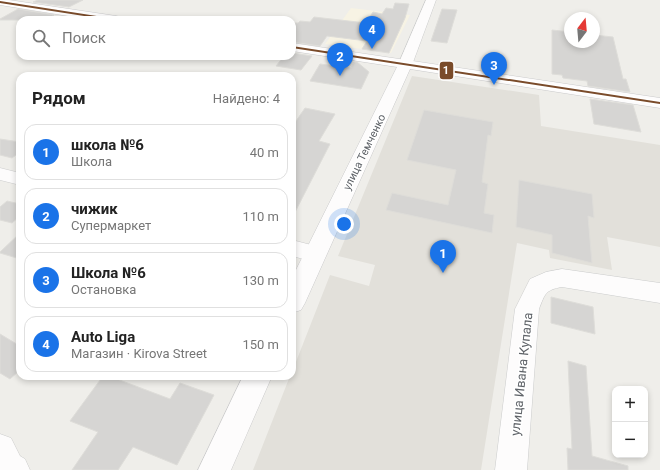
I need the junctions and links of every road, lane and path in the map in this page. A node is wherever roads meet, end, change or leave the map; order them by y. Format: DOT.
graph roads {
  1 [pos="431,0"];
  2 [pos="0,2"];
  3 [pos="90,16"];
  4 [pos="296,48"];
  5 [pos="405,65"];
  6 [pos="660,103"];
  7 [pos="0,174"];
  8 [pos="16,178"];
  9 [pos="296,249"];
  10 [pos="315,254"];
  11 [pos="660,293"];
  12 [pos="296,294"];
  13 [pos="256,380"];
  14 [pos="0,449"];
  15 [pos="14,470"];
  16 [pos="214,470"];
  17 [pos="511,470"];
  1 -- 5 [label="street, улица Темченко"];
  2 -- 3 [label="main road"];
  4 -- 5 [label="main road"];
  5 -- 6 [label="main road"];
  5 -- 10 [label="main road, улица Темченко"];
  7 -- 8 [label="street"];
  9 -- 10 [label="street"];
  10 -- 12 [label="main road, улица Темченко"];
  11 -- 17 [label="street, улица Ивана Купала"];
  13 -- 16 [label="main road"];
  14 -- 15 [label="street"];
}
